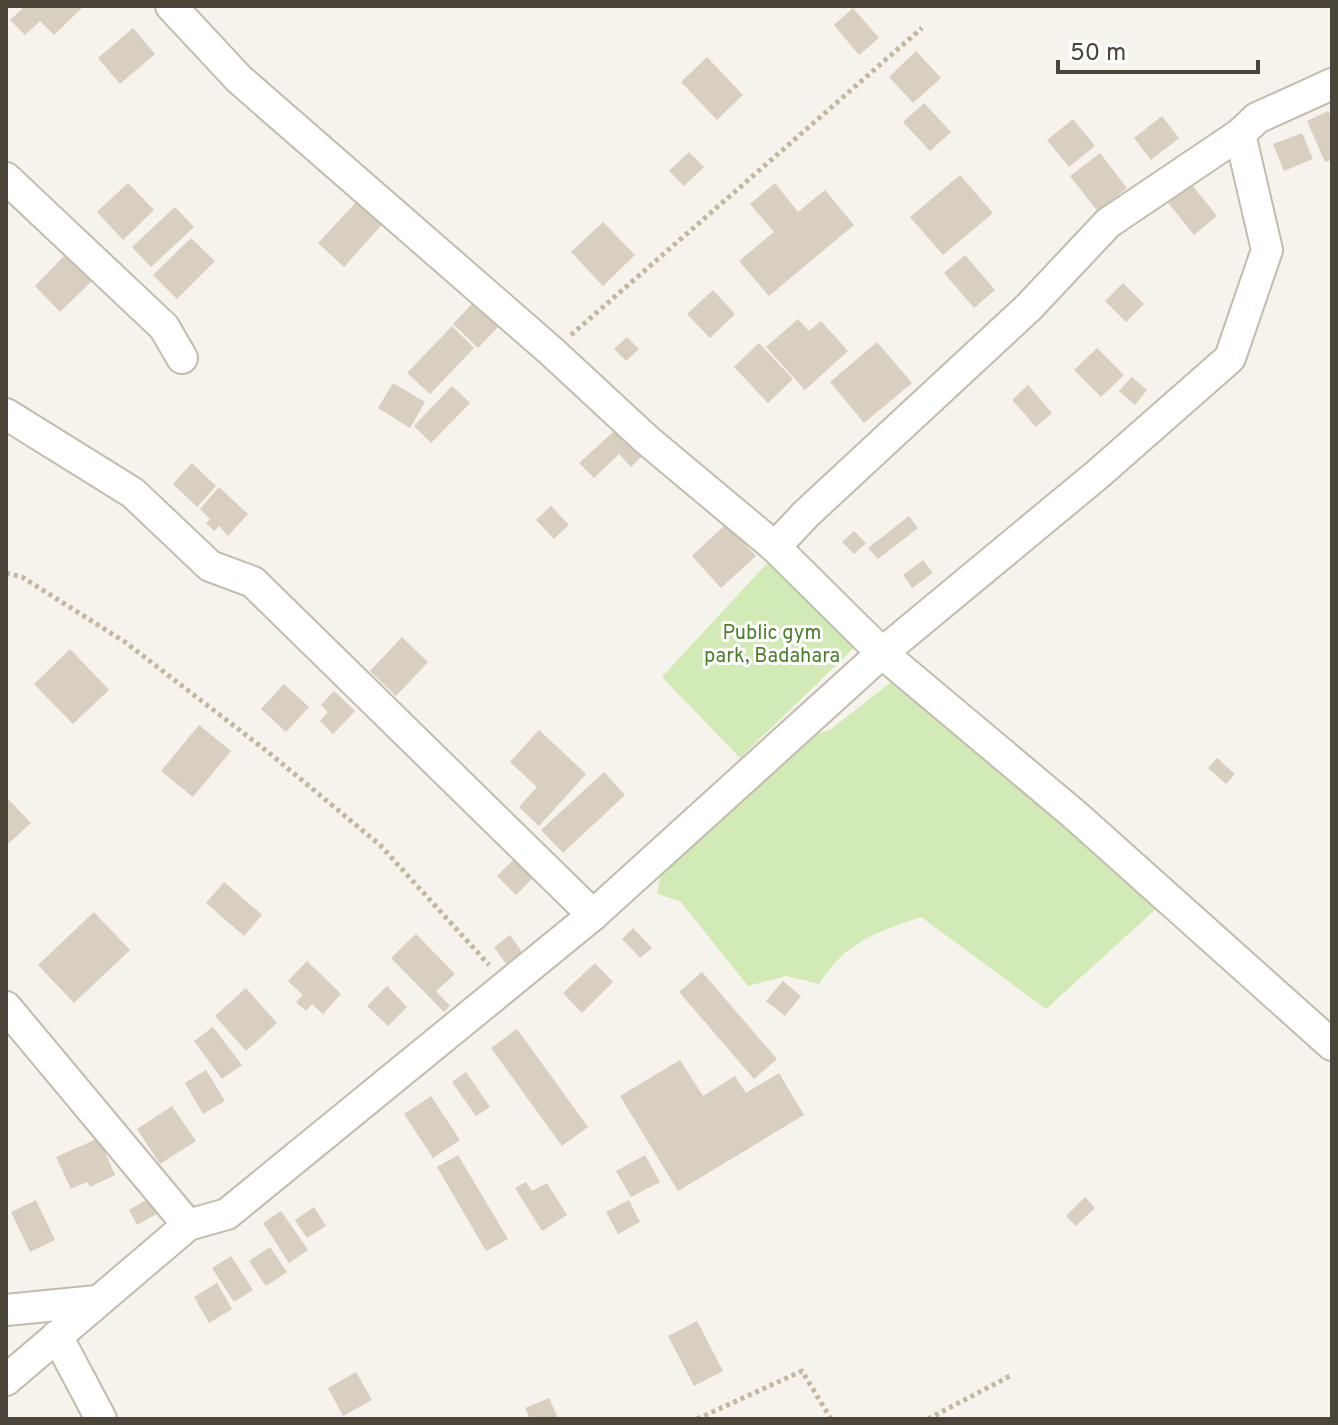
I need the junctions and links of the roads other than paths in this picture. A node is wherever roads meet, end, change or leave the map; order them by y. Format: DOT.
graph roads {
  1 [pos="171,6"];
  2 [pos="1332,84"];
  3 [pos="1240,134"];
  4 [pos="6,178"];
  5 [pos="182,358"];
  6 [pos="6,414"];
  7 [pos="775,547"];
  8 [pos="882,653"];
  9 [pos="593,915"];
  10 [pos="6,1007"];
  11 [pos="1332,1045"];
  12 [pos="188,1225"];
  13 [pos="97,1301"];
  14 [pos="6,1310"];
  15 [pos="57,1336"];
  16 [pos="6,1380"];
  17 [pos="101,1419"];
  1 -- 7 [label="street"];
  2 -- 3 [label="street"];
  3 -- 7 [label="street"];
  3 -- 8 [label="street"];
  4 -- 5 [label="street"];
  6 -- 9 [label="street"];
  7 -- 8 [label="street"];
  8 -- 9 [label="street"];
  8 -- 11 [label="street"];
  9 -- 12 [label="street"];
  10 -- 12 [label="street"];
  12 -- 13 [label="street"];
  13 -- 14 [label="street"];
  13 -- 15 [label="street"];
  15 -- 16 [label="street"];
  15 -- 17 [label="street"];
}
